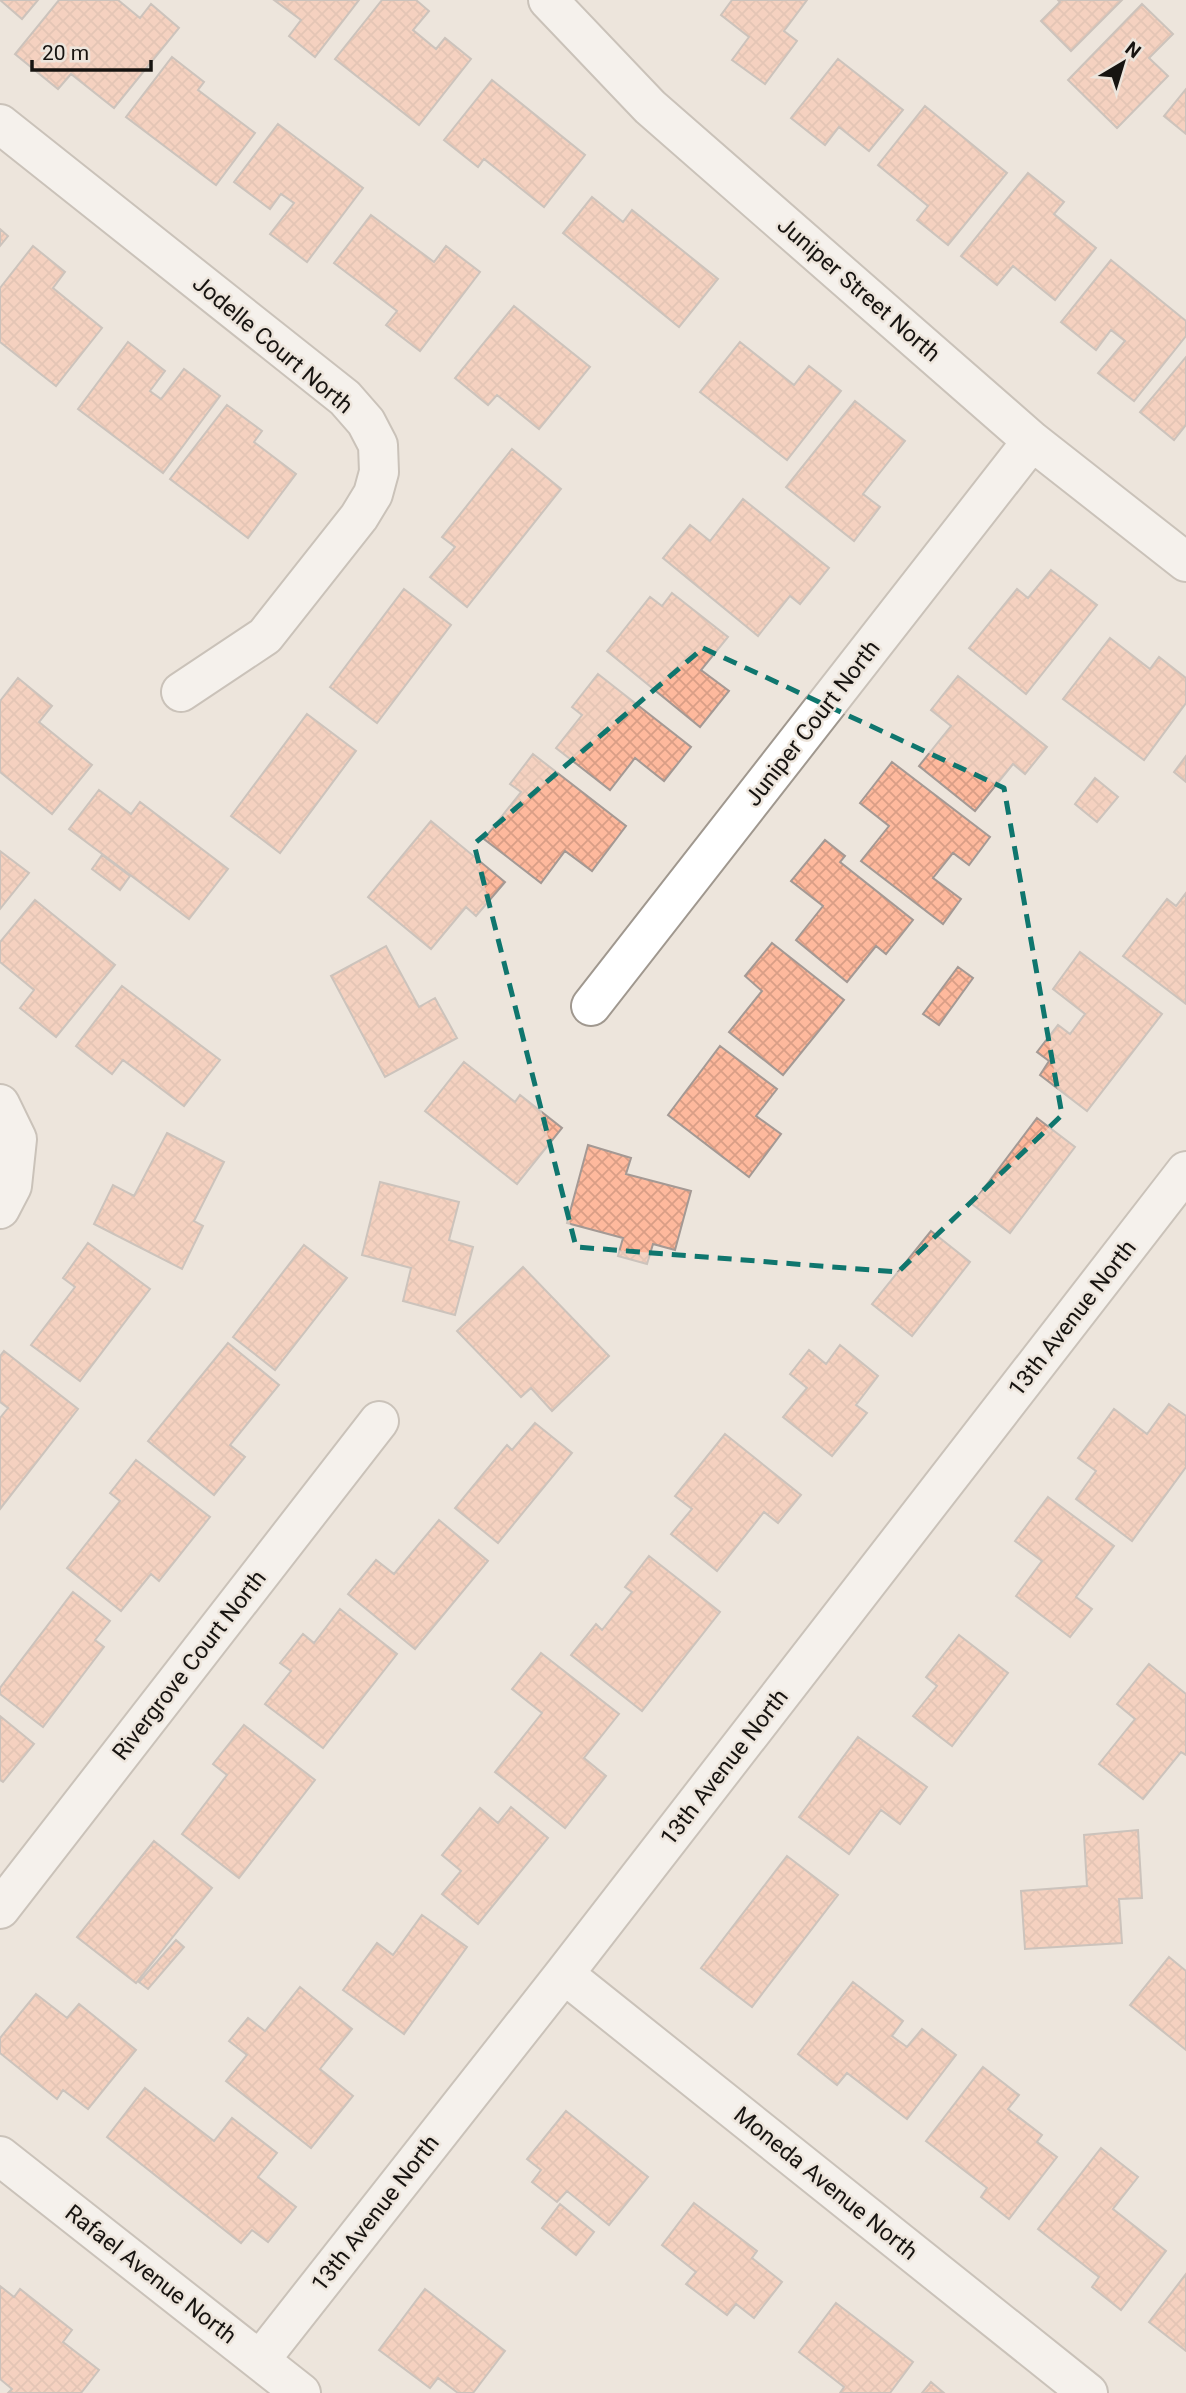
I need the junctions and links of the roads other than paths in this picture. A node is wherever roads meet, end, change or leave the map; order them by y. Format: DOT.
graph roads {
  1 [pos="548,0"];
  2 [pos="0,124"];
  3 [pos="1032,441"];
  4 [pos="1186,562"];
  5 [pos="181,692"];
  6 [pos="591,1006"];
  7 [pos="0,1104"];
  8 [pos="1186,1171"];
  9 [pos="0,1209"];
  10 [pos="379,1420"];
  11 [pos="0,1909"];
  12 [pos="564,1974"];
  13 [pos="0,2156"];
  14 [pos="260,2360"];
  15 [pos="301,2393"];
  16 [pos="1088,2393"];
  1 -- 3 [label="street, Juniper Street North"];
  2 -- 5 [label="street, Jodelle Court North"];
  3 -- 4 [label="street, Juniper Street North"];
  3 -- 6 [label="street, Juniper Court North"];
  7 -- 9 [label="street"];
  8 -- 12 [label="street, 13th Avenue North"];
  10 -- 11 [label="street, Rivergrove Court North"];
  12 -- 14 [label="street, 13th Avenue North"];
  12 -- 16 [label="street, Moneda Avenue North"];
  13 -- 14 [label="street, Rafael Avenue North"];
  14 -- 15 [label="street, Rafael Avenue North"];
}
